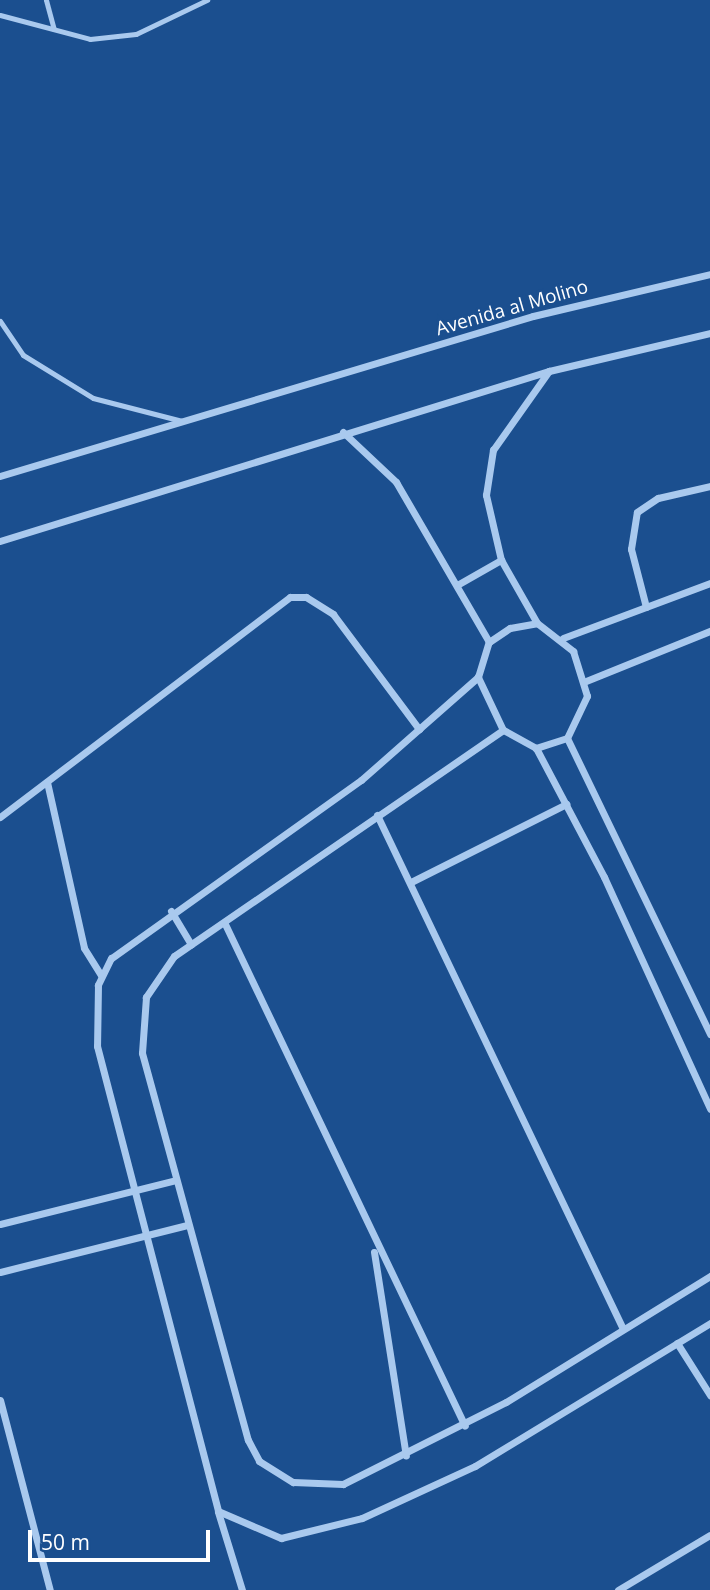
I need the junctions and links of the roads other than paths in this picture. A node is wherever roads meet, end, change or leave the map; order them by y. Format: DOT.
graph roads {
  1 [pos="46,0"];
  2 [pos="206,0"];
  3 [pos="0,15"];
  4 [pos="54,29"];
  5 [pos="710,274"];
  6 [pos="0,321"];
  7 [pos="710,332"];
  8 [pos="549,371"];
  9 [pos="182,421"];
  10 [pos="343,432"];
  11 [pos="0,476"];
  12 [pos="710,486"];
  13 [pos="0,541"];
  14 [pos="501,560"];
  15 [pos="710,583"];
  16 [pos="457,585"];
  17 [pos="646,607"];
  18 [pos="537,623"];
  19 [pos="710,631"];
  20 [pos="563,638"];
  21 [pos="489,642"];
  22 [pos="478,677"];
  23 [pos="586,681"];
  24 [pos="419,729"];
  25 [pos="503,730"];
  26 [pos="567,737"];
  27 [pos="536,748"];
  28 [pos="47,782"];
  29 [pos="566,804"];
  30 [pos="377,815"];
  31 [pos="0,817"];
  32 [pos="411,882"];
  33 [pos="171,911"];
  34 [pos="225,924"];
  35 [pos="191,944"];
  36 [pos="101,975"];
  37 [pos="710,1034"];
  38 [pos="710,1109"];
  39 [pos="176,1180"];
  40 [pos="135,1191"];
  41 [pos="0,1224"];
  42 [pos="187,1224"];
  43 [pos="146,1234"];
  44 [pos="373,1244"];
  45 [pos="0,1272"];
  46 [pos="710,1276"];
  47 [pos="710,1323"];
  48 [pos="623,1329"];
  49 [pos="677,1343"];
  50 [pos="710,1395"];
  51 [pos="0,1400"];
  52 [pos="465,1426"];
  53 [pos="406,1456"];
  54 [pos="218,1511"];
  55 [pos="710,1535"];
  56 [pos="50,1590"];
  57 [pos="242,1590"];
  58 [pos="618,1590"];
  1 -- 4 [label="lane"];
  2 -- 4 [label="lane"];
  3 -- 4 [label="lane"];
  5 -- 9 [label="street, Avenida al Molino"];
  6 -- 9 [label="lane"];
  7 -- 8 [label="street"];
  8 -- 10 [label="street"];
  8 -- 14 [label="street"];
  9 -- 11 [label="street, Avenida al Molino"];
  10 -- 13 [label="street"];
  10 -- 16 [label="street"];
  12 -- 17 [label="street"];
  14 -- 16 [label="street"];
  14 -- 18 [label="street"];
  15 -- 17 [label="street"];
  16 -- 21 [label="street"];
  17 -- 20 [label="street"];
  18 -- 20 [label="street"];
  18 -- 21 [label="street"];
  19 -- 23 [label="street"];
  20 -- 23 [label="street"];
  21 -- 22 [label="street"];
  22 -- 24 [label="street"];
  22 -- 25 [label="street"];
  23 -- 26 [label="street"];
  24 -- 28 [label="street"];
  24 -- 33 [label="street"];
  25 -- 27 [label="street"];
  25 -- 30 [label="street"];
  26 -- 27 [label="street"];
  26 -- 37 [label="street"];
  27 -- 29 [label="street"];
  28 -- 31 [label="street"];
  28 -- 36 [label="street"];
  29 -- 32 [label="street"];
  29 -- 38 [label="street"];
  30 -- 32 [label="street"];
  30 -- 34 [label="street"];
  32 -- 48 [label="street"];
  33 -- 35 [label="street"];
  33 -- 36 [label="street"];
  34 -- 35 [label="street"];
  34 -- 44 [label="street"];
  35 -- 39 [label="street"];
  36 -- 40 [label="street"];
  39 -- 40 [label="street"];
  39 -- 42 [label="street"];
  40 -- 41 [label="street"];
  40 -- 43 [label="street"];
  42 -- 43 [label="street"];
  42 -- 53 [label="street"];
  43 -- 45 [label="street"];
  43 -- 54 [label="street"];
  44 -- 52 [label="street"];
  44 -- 53 [label="street"];
  46 -- 48 [label="street"];
  47 -- 49 [label="street"];
  48 -- 52 [label="street"];
  49 -- 50 [label="street"];
  49 -- 54 [label="street"];
  51 -- 56 [label="street"];
  52 -- 53 [label="street"];
  54 -- 57 [label="street"];
  55 -- 58 [label="street"];
}
